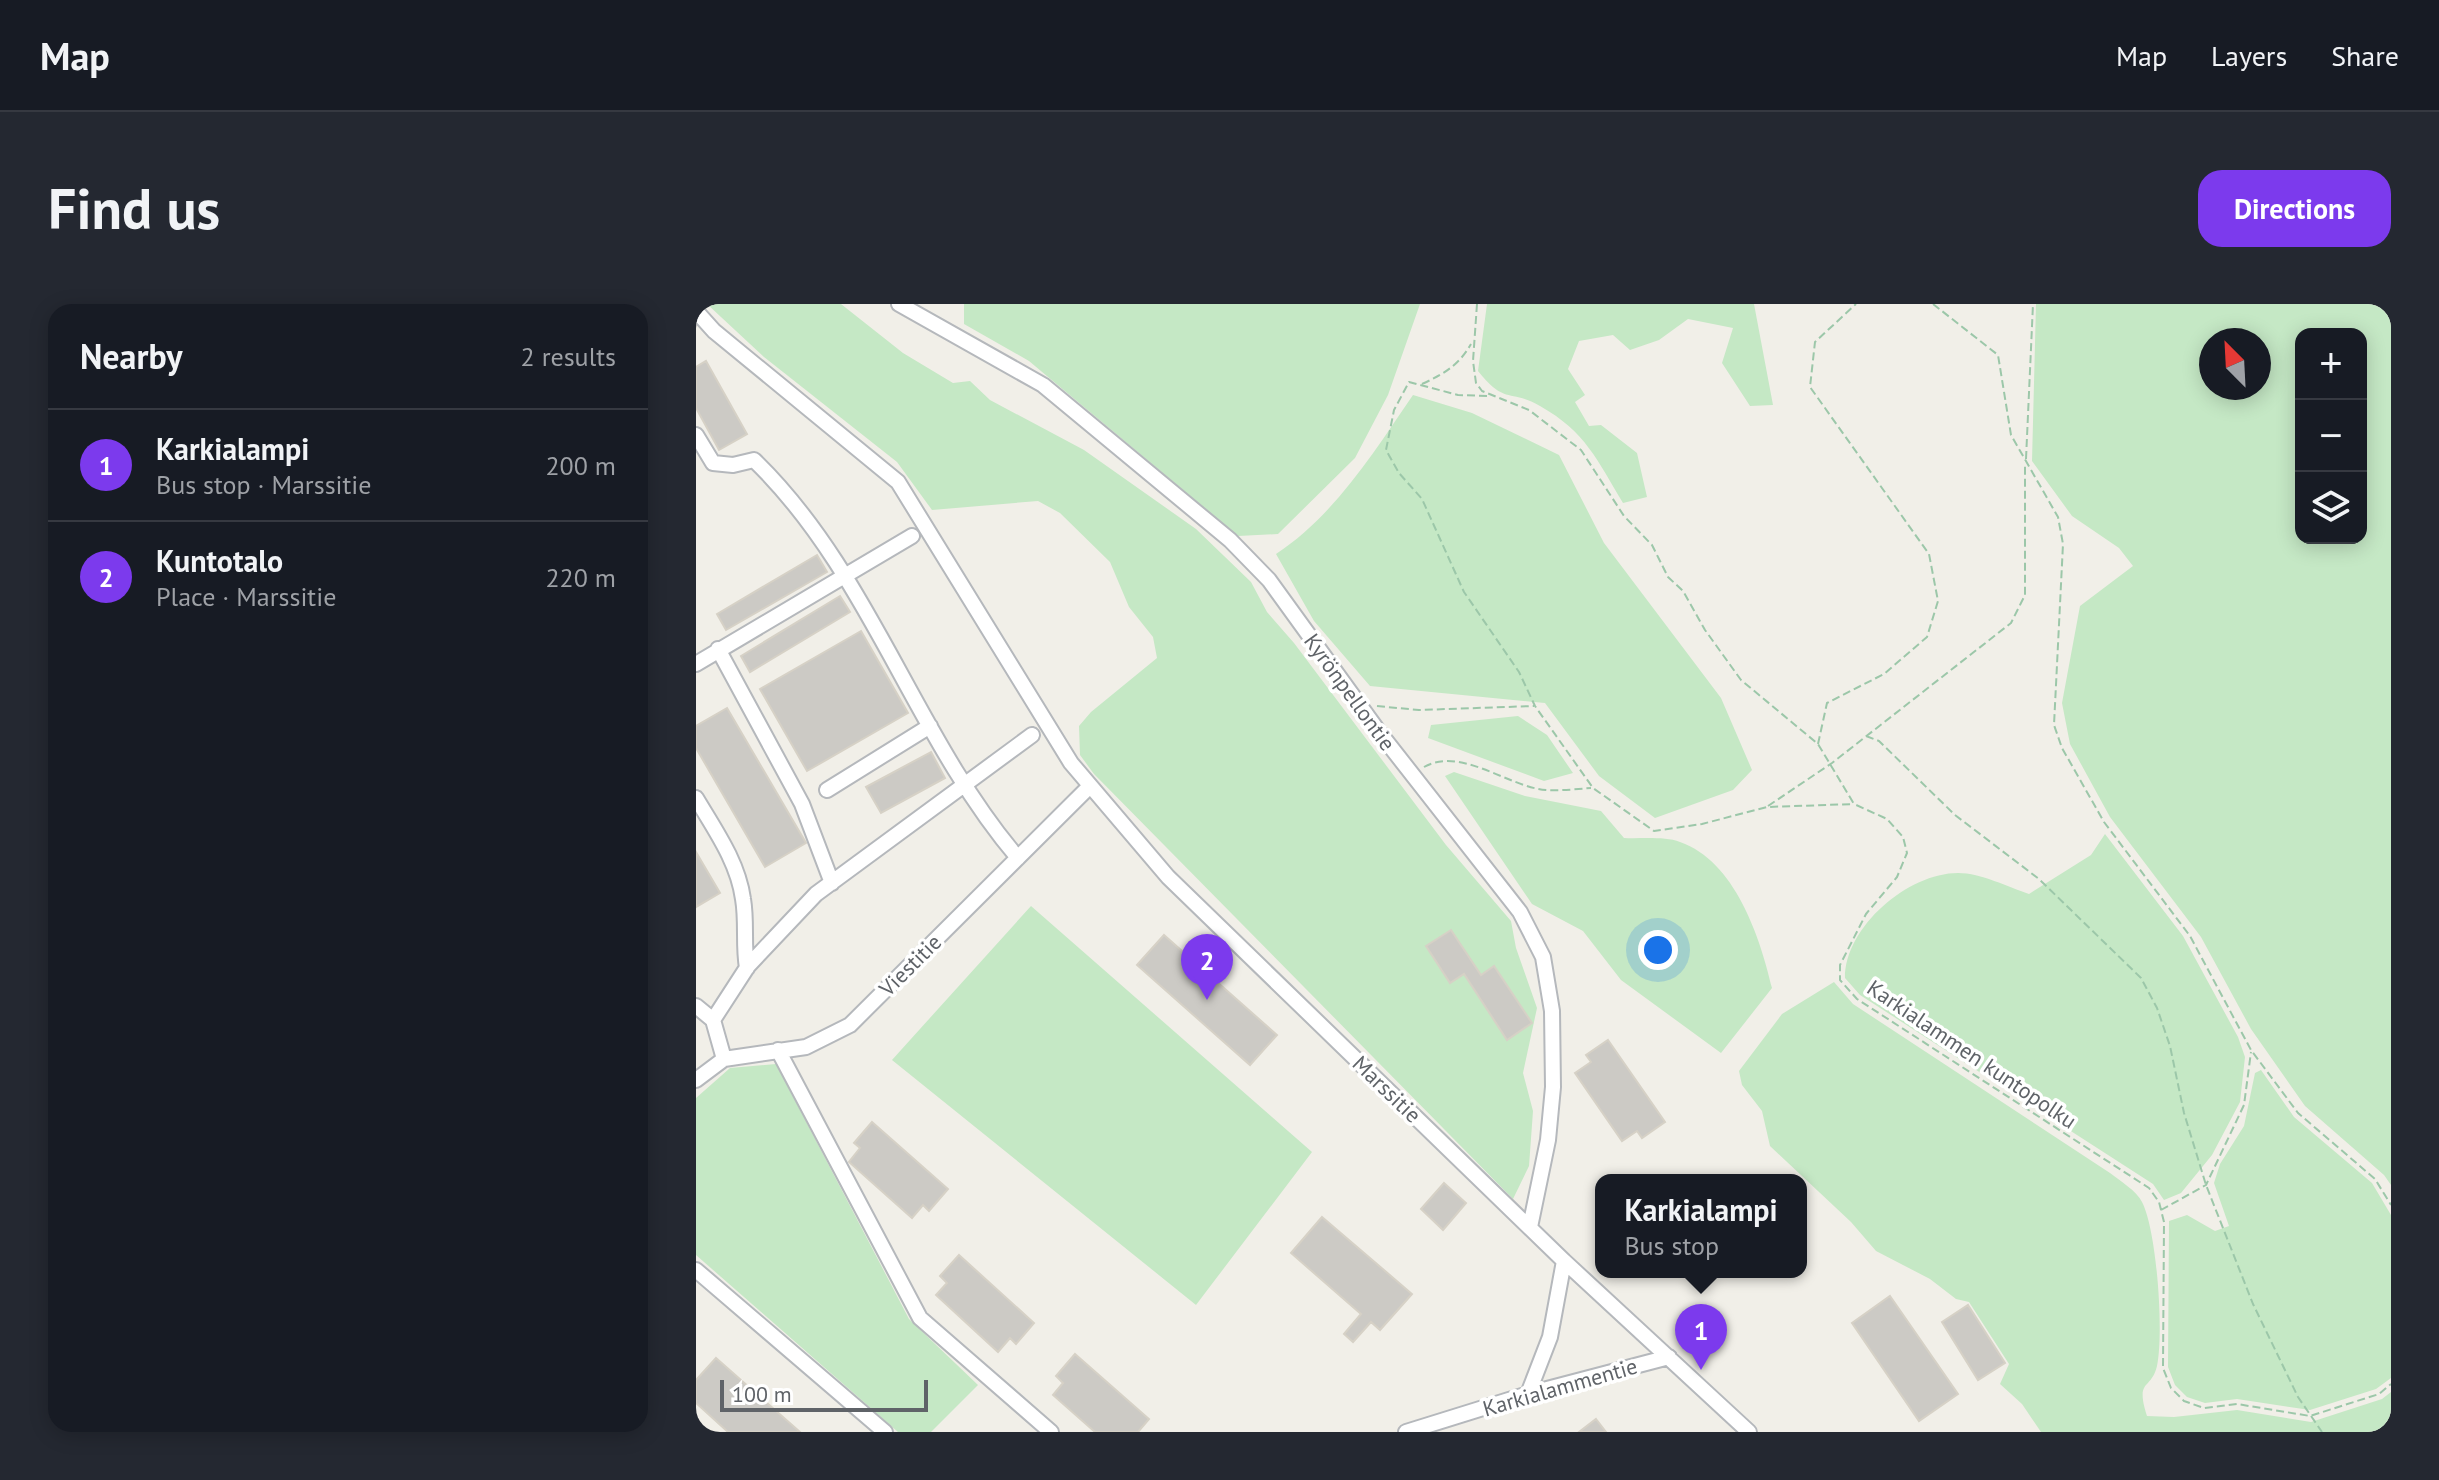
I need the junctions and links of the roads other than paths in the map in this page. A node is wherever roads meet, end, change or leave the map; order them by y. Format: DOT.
graph roads {
  1 [pos="899,304"];
  2 [pos="696,311"];
  3 [pos="696,435"];
  4 [pos="912,536"];
  5 [pos="845,575"];
  6 [pos="718,649"];
  7 [pos="696,664"];
  8 [pos="930,726"];
  9 [pos="1039,730"];
  10 [pos="965,785"];
  11 [pos="1089,787"];
  12 [pos="827,790"];
  13 [pos="696,798"];
  14 [pos="1018,858"];
  15 [pos="832,883"];
  16 [pos="747,968"];
  17 [pos="696,1006"];
  18 [pos="713,1020"];
  19 [pos="778,1050"];
  20 [pos="724,1059"];
  21 [pos="696,1080"];
  22 [pos="1530,1227"];
  23 [pos="1564,1261"];
  24 [pos="696,1270"];
  25 [pos="1669,1357"];
  26 [pos="1528,1394"];
  27 [pos="1424,1429"];
  28 [pos="885,1432"];
  29 [pos="1051,1432"];
  30 [pos="1406,1432"];
  31 [pos="1749,1432"];
  1 -- 22 [label="street, Kyrönpellontie"];
  2 -- 9 [label="street, Marssitie"];
  3 -- 5 [label="street"];
  4 -- 5 [label="street"];
  5 -- 6 [label="street"];
  5 -- 8 [label="street"];
  6 -- 7 [label="street"];
  6 -- 15 [label="street"];
  8 -- 10 [label="street"];
  8 -- 12 [label="street"];
  9 -- 10 [label="street"];
  9 -- 11 [label="street, Marssitie"];
  10 -- 14 [label="street"];
  10 -- 15 [label="street"];
  11 -- 14 [label="street, Viestitie"];
  11 -- 22 [label="street, Marssitie"];
  13 -- 16 [label="street"];
  14 -- 19 [label="street, Viestitie"];
  15 -- 16 [label="street"];
  16 -- 18 [label="street"];
  17 -- 18 [label="street"];
  18 -- 20 [label="street"];
  19 -- 20 [label="street, Viestitie"];
  19 -- 29 [label="street"];
  20 -- 21 [label="street, Viestitie"];
  22 -- 23 [label="street, Marssitie"];
  23 -- 25 [label="street, Marssitie"];
  23 -- 26 [label="street"];
  24 -- 28 [label="street"];
  25 -- 26 [label="street, Karkialammentie"];
  25 -- 31 [label="street, Marssitie"];
  26 -- 27 [label="street, Karkialammentie"];
  27 -- 30 [label="street, Karkialammentie"];
}
